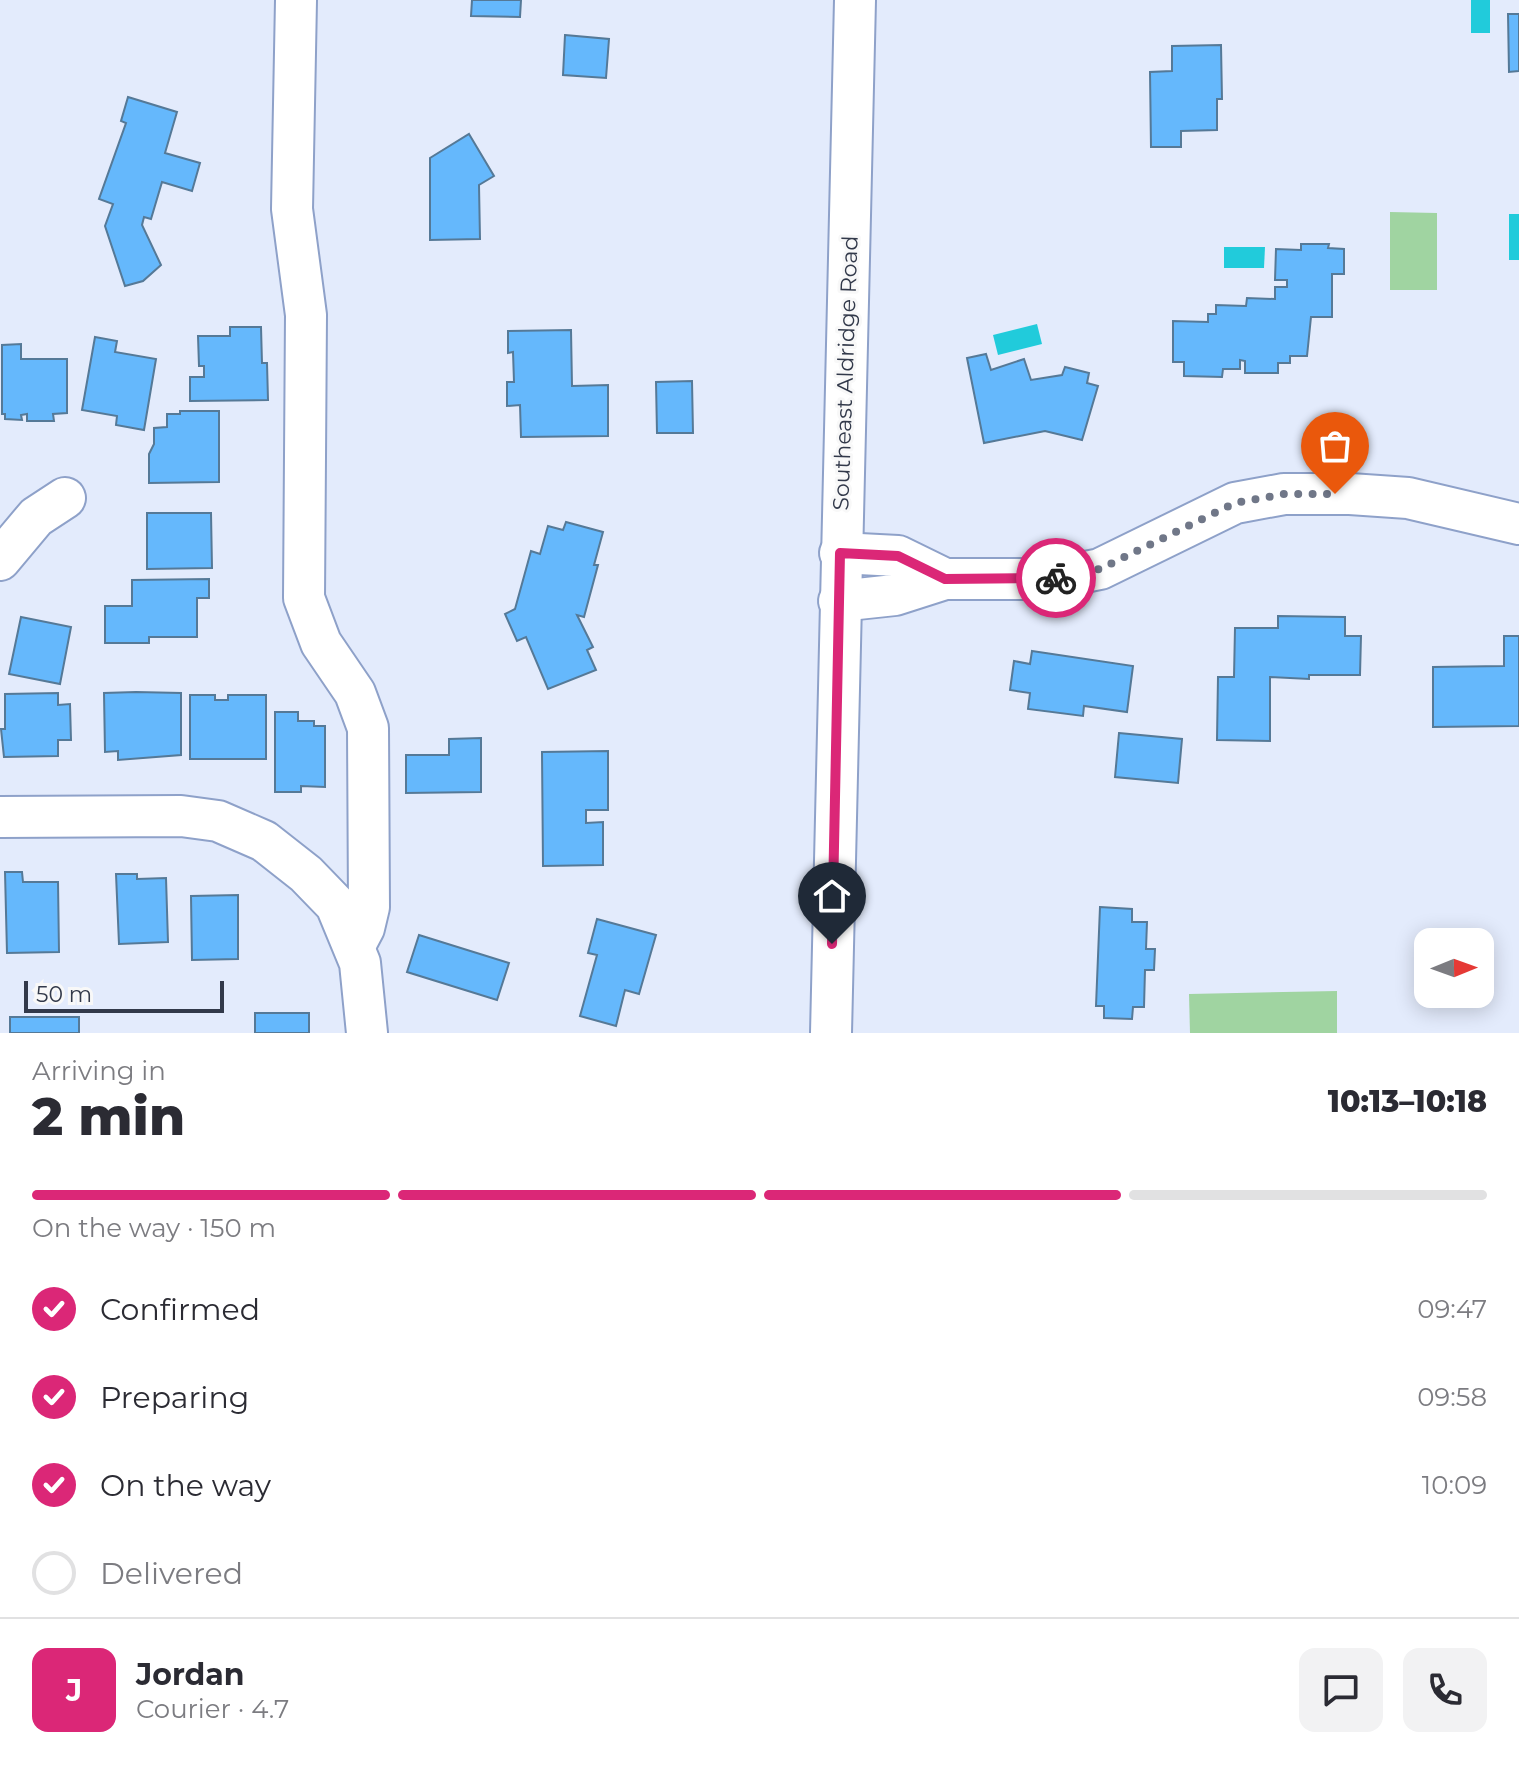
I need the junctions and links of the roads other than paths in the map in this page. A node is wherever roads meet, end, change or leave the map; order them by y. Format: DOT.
graph roads {
  1 [pos="296,0"];
  2 [pos="855,0"];
  3 [pos="65,498"];
  4 [pos="1519,524"];
  5 [pos="840,553"];
  6 [pos="0,560"];
  7 [pos="945,579"];
  8 [pos="839,601"];
  9 [pos="0,817"];
  10 [pos="354,947"];
  11 [pos="367,1033"];
  12 [pos="831,1033"];
  1 -- 10 [label="street"];
  2 -- 5 [label="street, Southeast Aldridge Road"];
  3 -- 6 [label="street"];
  4 -- 7 [label="street"];
  5 -- 7 [label="street"];
  5 -- 8 [label="street, Southeast Aldridge Road"];
  7 -- 8 [label="street"];
  8 -- 12 [label="street, Southeast Aldridge Road"];
  9 -- 10 [label="street"];
  10 -- 11 [label="street"];
}
